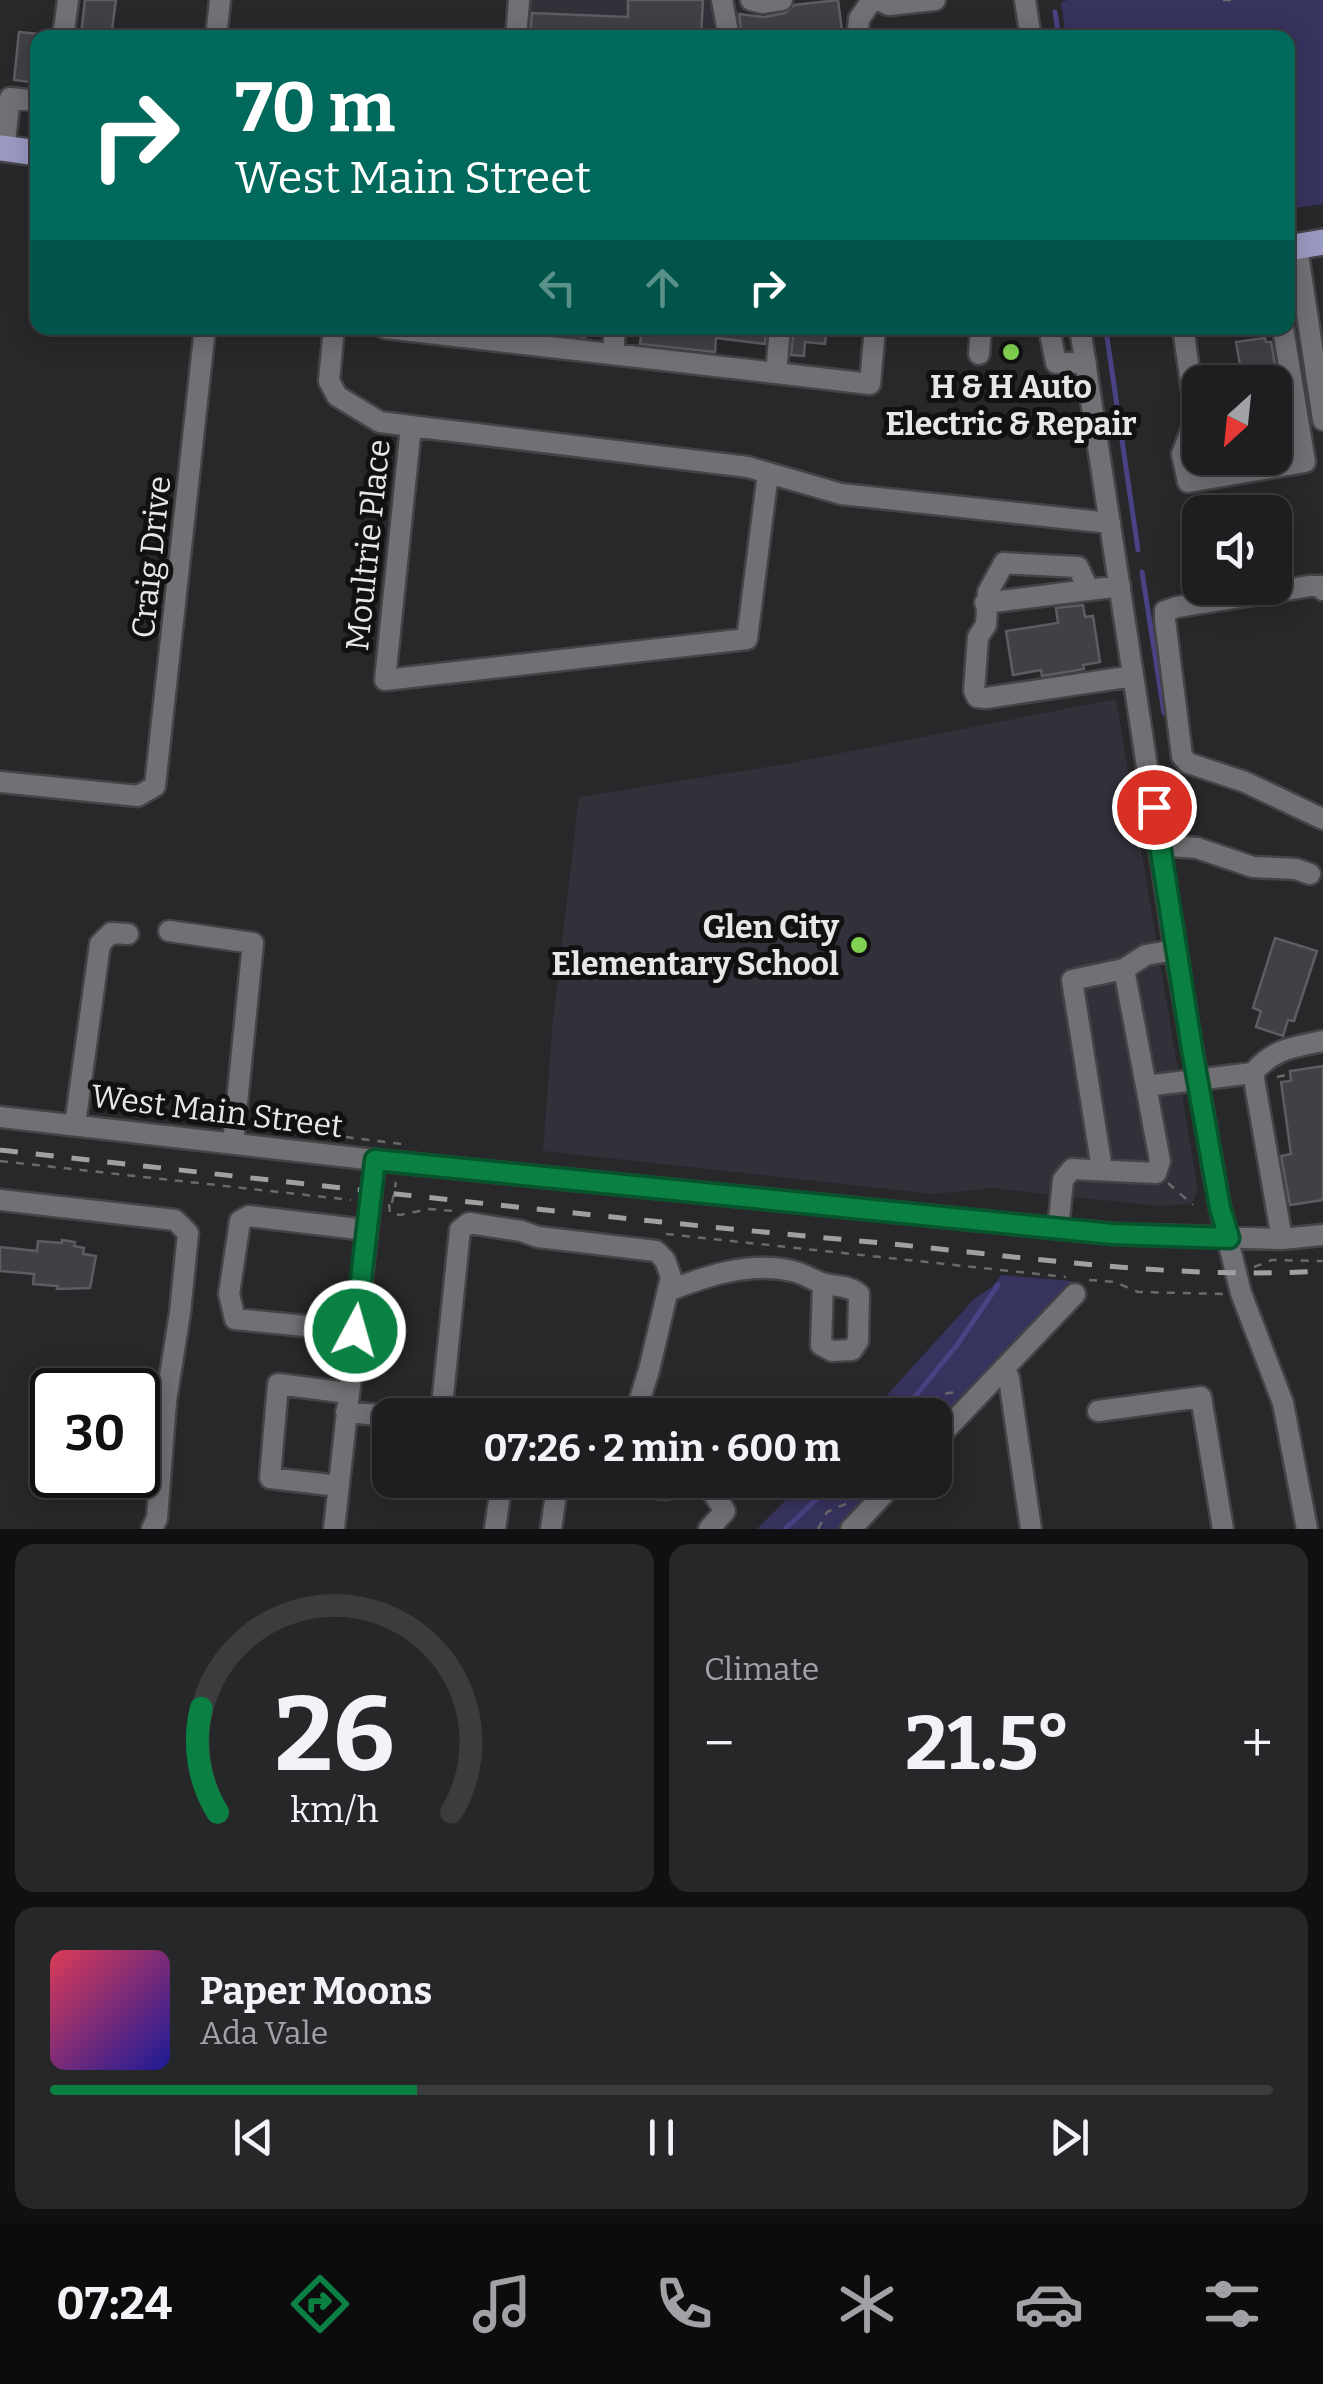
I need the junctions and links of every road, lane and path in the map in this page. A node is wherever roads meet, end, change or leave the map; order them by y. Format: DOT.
graph roads {
  1 [pos="68,0"];
  2 [pos="220,0"];
  3 [pos="519,0"];
  4 [pos="722,0"];
  5 [pos="751,0"];
  6 [pos="782,0"];
  7 [pos="875,0"];
  8 [pos="934,0"];
  9 [pos="1025,0"];
  10 [pos="1223,0"];
  11 [pos="1232,0"];
  12 [pos="64,30"];
  13 [pos="217,30"];
  14 [pos="517,30"];
  15 [pos="728,30"];
  16 [pos="858,30"];
  17 [pos="1030,30"];
  18 [pos="30,100"];
  19 [pos="2,148"];
  20 [pos="30,152"];
  21 [pos="1323,242"];
  22 [pos="1295,247"];
  23 [pos="1295,265"];
  24 [pos="205,335"];
  25 [pos="333,335"];
  26 [pos="450,335"];
  27 [pos="614,335"];
  28 [pos="779,335"];
  29 [pos="874,335"];
  30 [pos="980,335"];
  31 [pos="1050,335"];
  32 [pos="1081,335"];
  33 [pos="1184,335"];
  34 [pos="1283,335"];
  35 [pos="613,353"];
  36 [pos="979,354"];
  37 [pos="1086,363"];
  38 [pos="776,372"];
  39 [pos="1323,420"];
  40 [pos="410,426"];
  41 [pos="768,473"];
  42 [pos="1110,524"];
  43 [pos="1120,586"];
  44 [pos="1088,589"];
  45 [pos="1323,590"];
  46 [pos="986,603"];
  47 [pos="1133,676"];
  48 [pos="1163,728"];
  49 [pos="0,782"];
  50 [pos="1323,819"];
  51 [pos="1160,845"];
  52 [pos="1310,874"];
  53 [pos="169,931"];
  54 [pos="128,934"];
  55 [pos="1175,950"];
  56 [pos="1124,969"];
  57 [pos="1322,1039"];
  58 [pos="1253,1073"];
  59 [pos="1198,1082"];
  60 [pos="1146,1086"];
  61 [pos="0,1117"];
  62 [pos="75,1126"];
  63 [pos="233,1143"];
  64 [pos="375,1160"];
  65 [pos="0,1161"];
  66 [pos="1092,1168"];
  67 [pos="1156,1172"];
  68 [pos="0,1200"];
  69 [pos="370,1202"];
  70 [pos="1194,1205"];
  71 [pos="468,1213"];
  72 [pos="1058,1229"];
  73 [pos="366,1230"];
  74 [pos="666,1234"];
  75 [pos="1323,1236"];
  76 [pos="1229,1238"];
  77 [pos="1282,1239"];
  78 [pos="1323,1261"];
  79 [pos="823,1284"];
  80 [pos="668,1291"];
  81 [pos="1241,1293"];
  82 [pos="1075,1294"];
  83 [pos="355,1331"];
  84 [pos="1004,1368"];
  85 [pos="443,1398"];
  86 [pos="640,1398"];
  87 [pos="347,1402"];
  88 [pos="160,1405"];
  89 [pos="166,1406"];
  90 [pos="372,1410"];
  91 [pos="1098,1411"];
  92 [pos="952,1422"];
  93 [pos="338,1486"];
  94 [pos="499,1498"];
  95 [pos="555,1498"];
  96 [pos="716,1498"];
  97 [pos="881,1498"];
  98 [pos="339,1528"];
  99 [pos="152,1529"];
  100 [pos="495,1529"];
  101 [pos="551,1529"];
  102 [pos="709,1529"];
  103 [pos="851,1529"];
  104 [pos="1031,1529"];
  105 [pos="1223,1529"];
  106 [pos="1307,1529"];
  1 -- 12 [label="street"];
  2 -- 13 [label="street"];
  3 -- 14 [label="street"];
  4 -- 15 [label="street"];
  5 -- 6 [label="street"];
  7 -- 8 [label="street"];
  7 -- 16 [label="street"];
  9 -- 17 [label="street"];
  10 -- 11 [label="path"];
  18 -- 19 [label="street"];
  19 -- 20 [label="main road"];
  21 -- 22 [label="main road"];
  23 -- 39 [label="street"];
  24 -- 49 [label="street, Craig Drive"];
  25 -- 40 [label="street"];
  26 -- 35 [label="street"];
  27 -- 35 [label="street"];
  28 -- 38 [label="street"];
  29 -- 38 [label="street"];
  30 -- 36 [label="street"];
  31 -- 37 [label="street"];
  32 -- 37 [label="street"];
  33 -- 34 [label="street"];
  35 -- 38 [label="street"];
  37 -- 42 [label="street"];
  40 -- 41 [label="street, Moultrie Place"];
  40 -- 41 [label="street, Moultrie Place"];
  41 -- 42 [label="street, Moultrie Place"];
  42 -- 43 [label="street"];
  43 -- 44 [label="street"];
  43 -- 47 [label="street"];
  44 -- 46 [label="street"];
  44 -- 46 [label="street"];
  45 -- 48 [label="street"];
  46 -- 47 [label="street"];
  47 -- 48 [label="street"];
  48 -- 50 [label="street"];
  48 -- 51 [label="street"];
  51 -- 52 [label="street"];
  51 -- 55 [label="street"];
  53 -- 63 [label="street"];
  54 -- 62 [label="street"];
  55 -- 56 [label="street"];
  55 -- 59 [label="street"];
  56 -- 60 [label="street"];
  56 -- 66 [label="street"];
  57 -- 58 [label="street"];
  58 -- 59 [label="street"];
  58 -- 77 [label="street"];
  59 -- 60 [label="street"];
  59 -- 76 [label="street"];
  60 -- 67 [label="street"];
  61 -- 62 [label="street, West Main Street"];
  62 -- 63 [label="street, West Main Street"];
  63 -- 64 [label="street, West Main Street"];
  64 -- 69 [label="street"];
  64 -- 72 [label="street, West Main Street"];
  65 -- 69 [label="path"];
  66 -- 67 [label="street"];
  66 -- 72 [label="street"];
  67 -- 70 [label="path"];
  68 -- 89 [label="street"];
  69 -- 71 [label="path"];
  69 -- 73 [label="street"];
  72 -- 76 [label="street, West Main Street"];
  73 -- 83 [label="street"];
  73 -- 83 [label="street"];
  74 -- 81 [label="path"];
  75 -- 77 [label="street, West Main Street"];
  76 -- 77 [label="street, West Main Street"];
  76 -- 81 [label="street"];
  78 -- 81 [label="path"];
  79 -- 80 [label="street"];
  80 -- 85 [label="street"];
  80 -- 86 [label="street"];
  81 -- 106 [label="street"];
  82 -- 84 [label="street"];
  83 -- 87 [label="street"];
  84 -- 92 [label="street"];
  84 -- 104 [label="street"];
  87 -- 90 [label="street"];
  87 -- 93 [label="street"];
  87 -- 93 [label="street"];
  88 -- 89 [label="street"];
  89 -- 99 [label="street"];
  91 -- 105 [label="street"];
  93 -- 98 [label="street"];
  94 -- 100 [label="street"];
  95 -- 101 [label="street"];
  96 -- 102 [label="street"];
  97 -- 103 [label="street"];
}
